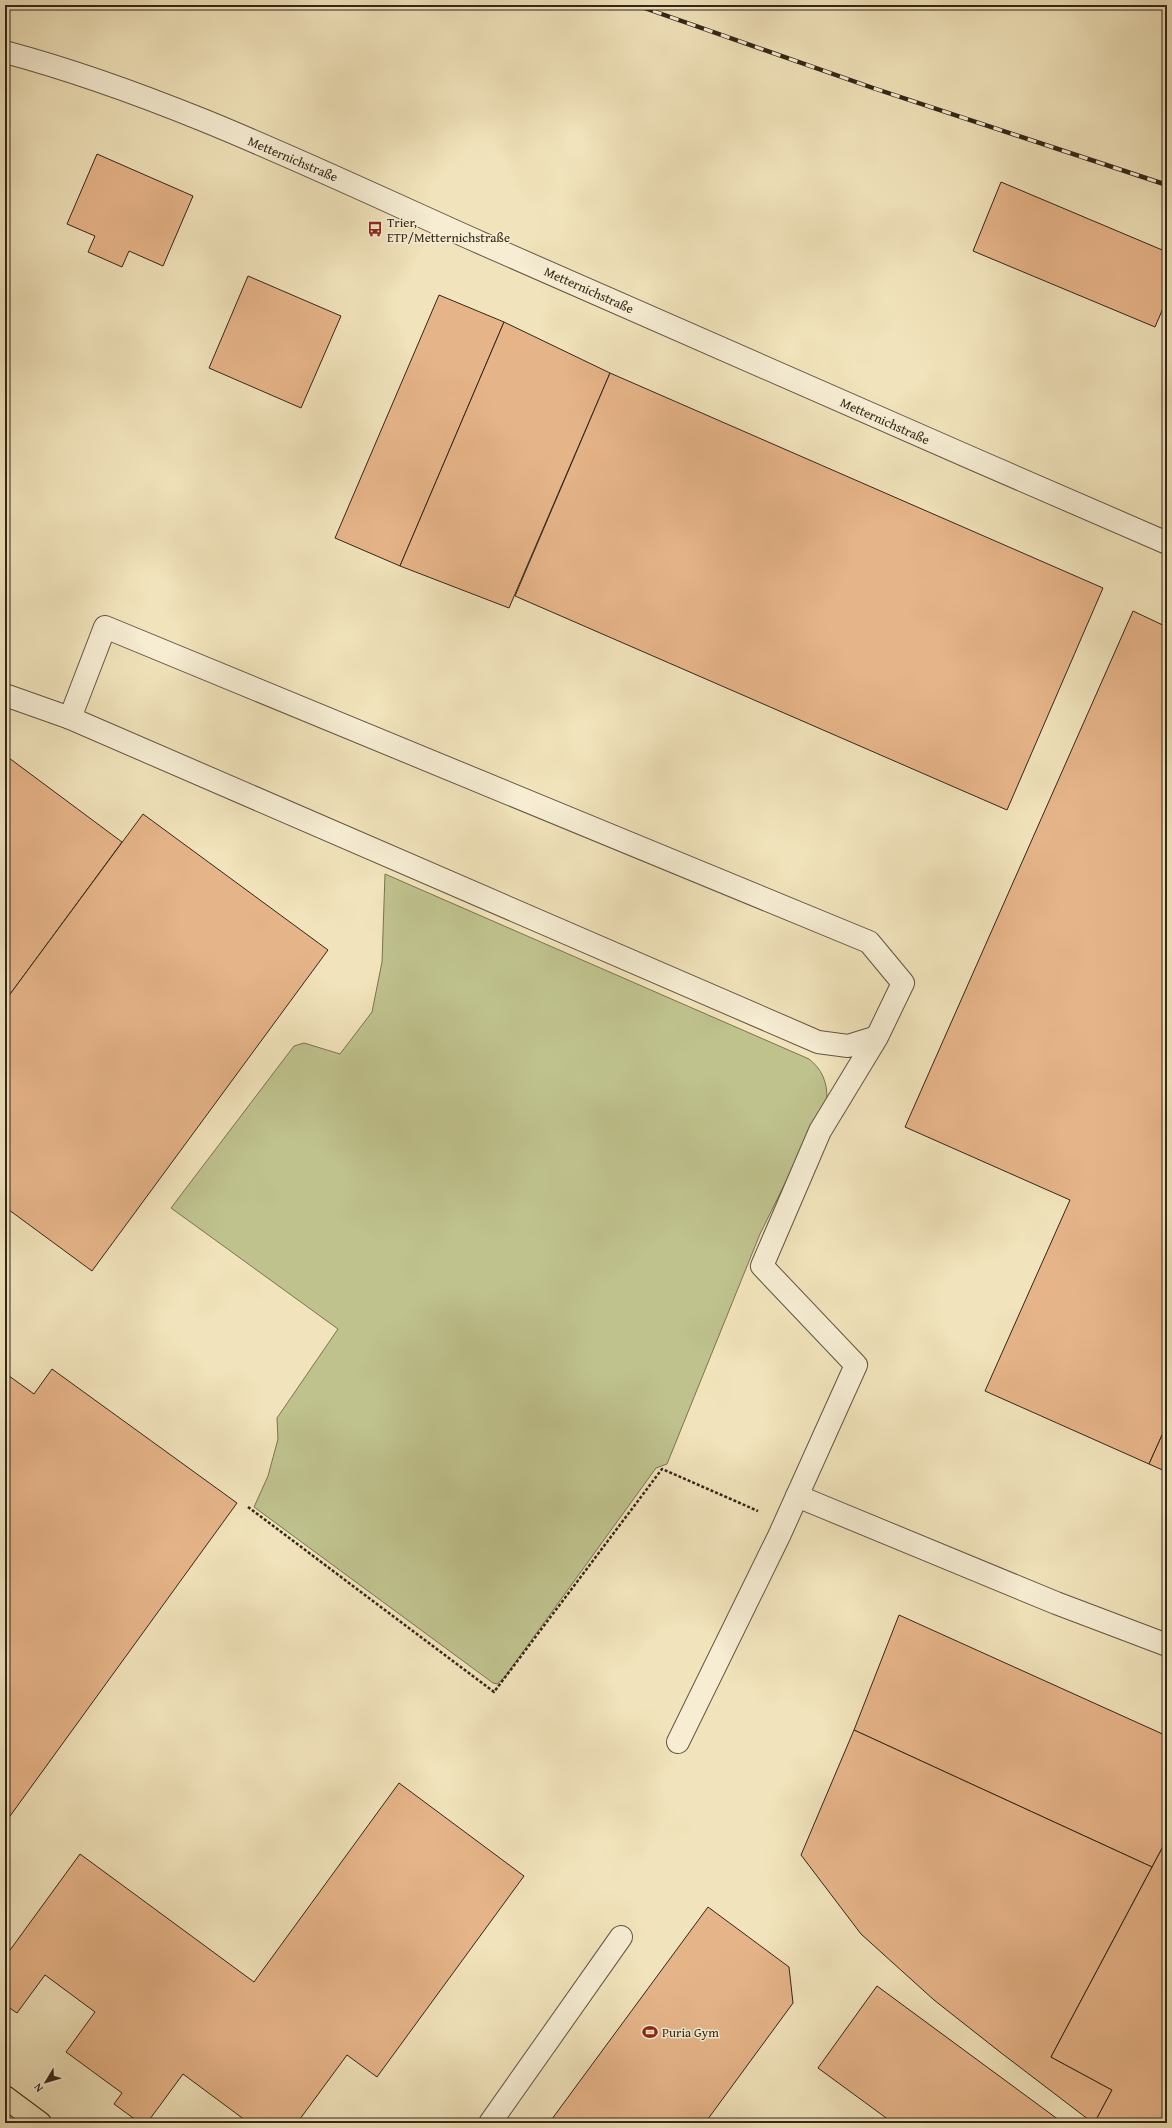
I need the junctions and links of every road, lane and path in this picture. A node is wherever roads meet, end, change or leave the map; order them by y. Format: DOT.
graph roads {
  1 [pos="5,52"];
  2 [pos="1167,543"];
  3 [pos="5,695"];
  4 [pos="70,718"];
  5 [pos="877,1036"];
  6 [pos="797,1496"];
  7 [pos="248,1507"];
  8 [pos="785,1523"];
  9 [pos="1167,1645"];
  10 [pos="678,1742"];
  11 [pos="621,1936"];
  12 [pos="5,2097"];
  13 [pos="40,2123"];
  14 [pos="490,2123"];
  1 -- 2 [label="street, Metternichstraße"];
  3 -- 4 [label="street"];
  4 -- 5 [label="street"];
  4 -- 5 [label="street"];
  5 -- 6 [label="street"];
  6 -- 8 [label="street"];
  6 -- 9 [label="street"];
  7 -- 8 [label="path"];
  8 -- 10 [label="street"];
  11 -- 14 [label="street"];
  12 -- 13 [label="main road"];
}
